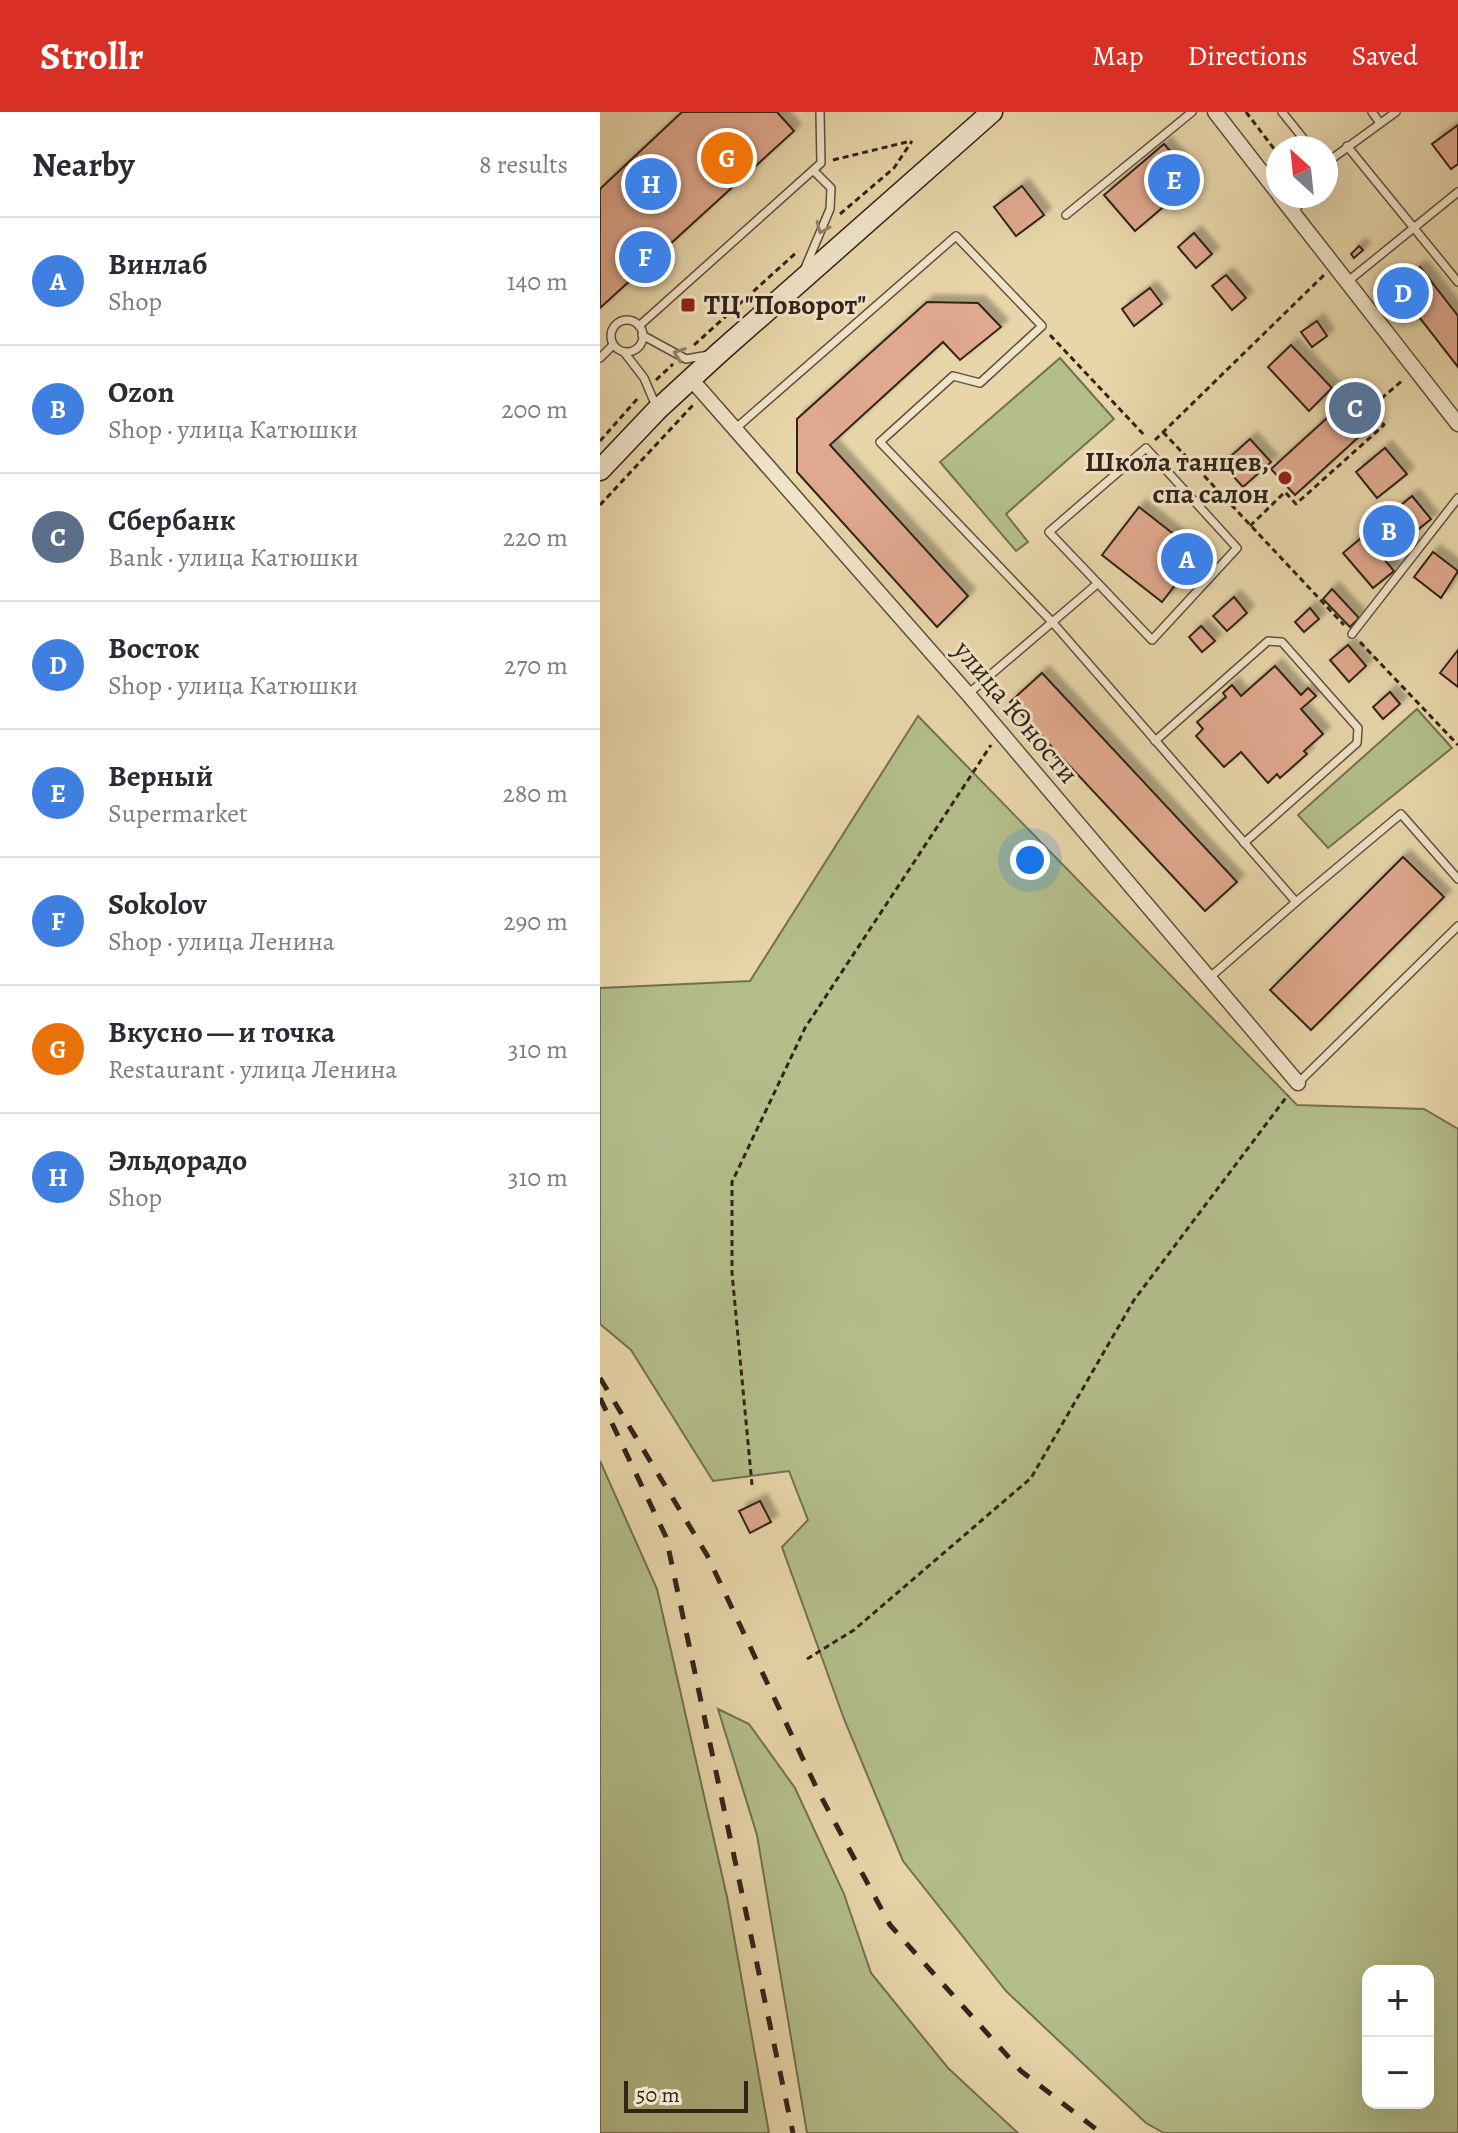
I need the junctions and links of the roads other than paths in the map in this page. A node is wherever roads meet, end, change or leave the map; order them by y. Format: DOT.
graph roads {
  1 [pos="820,112"];
  2 [pos="992,112"];
  3 [pos="1192,112"];
  4 [pos="1215,112"];
  5 [pos="1282,112"];
  6 [pos="1372,112"];
  7 [pos="1396,112"];
  8 [pos="1380,123"];
  9 [pos="1301,136"];
  10 [pos="1347,146"];
  11 [pos="1338,153"];
  12 [pos="814,171"];
  13 [pos="1266,177"];
  14 [pos="1458,192"];
  15 [pos="1290,208"];
  16 [pos="1297,208"];
  17 [pos="1294,213"];
  18 [pos="1066,215"];
  19 [pos="1412,229"];
  20 [pos="1347,282"];
  21 [pos="1458,282"];
  22 [pos="796,288"];
  23 [pos="639,326"];
  24 [pos="642,335"];
  25 [pos="613,345"];
  26 [pos="622,350"];
  27 [pos="719,353"];
  28 [pos="600,358"];
  29 [pos="698,386"];
  30 [pos="657,410"];
  31 [pos="1458,424"];
  32 [pos="735,429"];
  33 [pos="600,470"];
  34 [pos="1458,498"];
  35 [pos="1097,584"];
  36 [pos="1054,624"];
  37 [pos="1352,634"];
  38 [pos="968,694"];
  39 [pos="1155,741"];
  40 [pos="1244,843"];
  41 [pos="1458,879"];
  42 [pos="1296,902"];
  43 [pos="1458,926"];
  44 [pos="1208,979"];
  45 [pos="1298,1083"];
  1 -- 12 [label="lane"];
  2 -- 22 [label="main road"];
  3 -- 18 [label="lane"];
  4 -- 13 [label="street"];
  5 -- 9 [label="lane"];
  6 -- 8 [label="lane"];
  7 -- 8 [label="lane"];
  8 -- 10 [label="lane"];
  10 -- 11 [label="lane"];
  10 -- 19 [label="lane"];
  12 -- 22 [label="lane, one-way"];
  12 -- 23 [label="lane"];
  14 -- 19 [label="lane"];
  15 -- 17 [label="street"];
  16 -- 17 [label="lane"];
  17 -- 20 [label="street"];
  19 -- 20 [label="lane"];
  19 -- 21 [label="lane"];
  20 -- 31 [label="street"];
  22 -- 27 [label="main road"];
  23 -- 24 [label="lane"];
  23 -- 25 [label="lane"];
  24 -- 26 [label="lane"];
  27 -- 24 [label="lane, one-way"];
  25 -- 26 [label="lane"];
  25 -- 28 [label="lane"];
  26 -- 30 [label="lane"];
  27 -- 29 [label="main road"];
  29 -- 30 [label="main road"];
  29 -- 32 [label="street, улица Юности"];
  30 -- 33 [label="main road"];
  32 -- 36 [label="lane"];
  32 -- 38 [label="street, улица Юности"];
  34 -- 37 [label="lane"];
  35 -- 35 [label="lane"];
  35 -- 36 [label="lane"];
  36 -- 38 [label="lane"];
  36 -- 39 [label="lane"];
  38 -- 44 [label="street, улица Юности"];
  39 -- 40 [label="lane"];
  39 -- 40 [label="lane"];
  40 -- 42 [label="lane"];
  41 -- 42 [label="lane"];
  42 -- 44 [label="lane"];
  43 -- 45 [label="lane"];
  44 -- 45 [label="street, улица Юности"];
}
